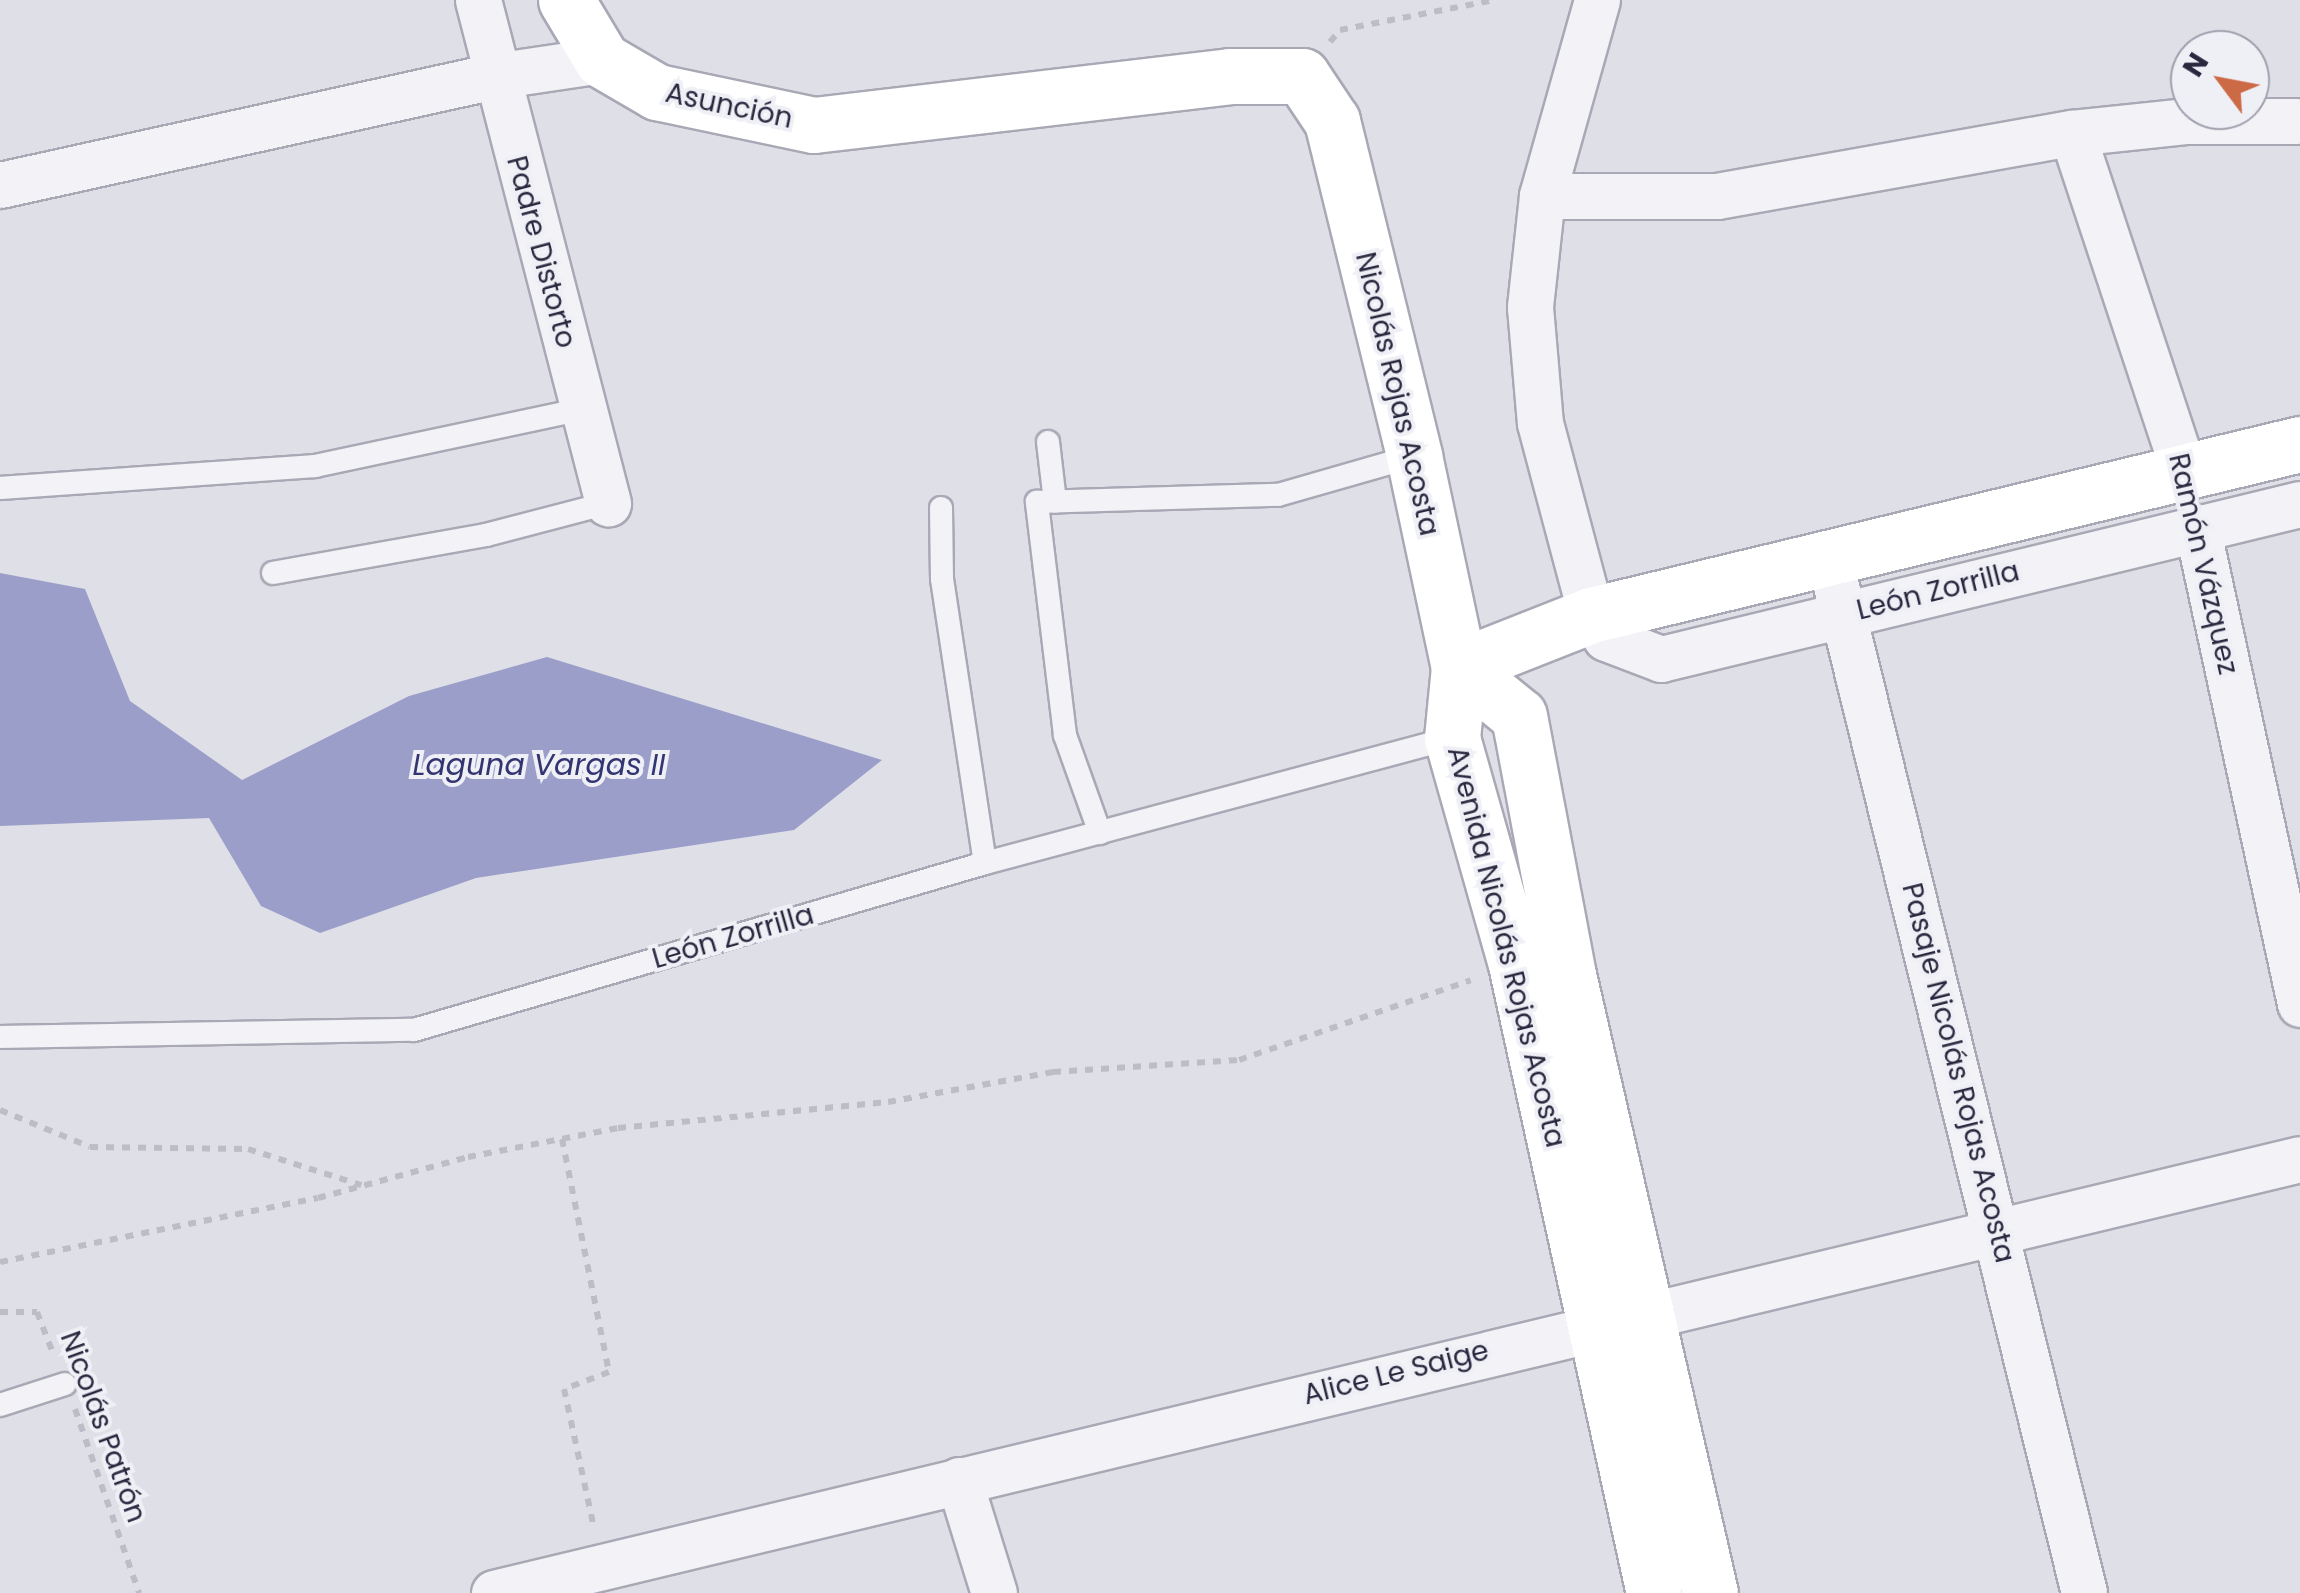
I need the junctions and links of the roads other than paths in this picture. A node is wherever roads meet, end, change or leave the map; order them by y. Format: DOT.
graph roads {
  1 [pos="478,0"];
  2 [pos="566,0"];
  3 [pos="1597,0"];
  4 [pos="602,60"];
  5 [pos="494,76"];
  6 [pos="1332,121"];
  7 [pos="2297,122"];
  8 [pos="2072,133"];
  9 [pos="0,185"];
  10 [pos="1542,196"];
  11 [pos="584,410"];
  12 [pos="1048,442"];
  13 [pos="2300,444"];
  14 [pos="1414,456"];
  15 [pos="0,488"];
  16 [pos="2191,500"];
  17 [pos="1055,502"];
  18 [pos="608,504"];
  19 [pos="2300,504"];
  20 [pos="942,508"];
  21 [pos="1824,555"];
  22 [pos="273,573"];
  23 [pos="1847,613"];
  24 [pos="1592,615"];
  25 [pos="1459,667"];
  26 [pos="1452,738"];
  27 [pos="1100,833"];
  28 [pos="985,863"];
  29 [pos="2300,1004"];
  30 [pos="0,1037"];
  31 [pos="2300,1158"];
  32 [pos="1996,1232"];
  33 [pos="1648,1314"];
  34 [pos="1594,1324"];
  35 [pos="64,1384"];
  36 [pos="0,1405"];
  37 [pos="959,1480"];
  38 [pos="494,1593"];
  39 [pos="994,1593"];
  40 [pos="1654,1593"];
  41 [pos="1710,1593"];
  42 [pos="2084,1593"];
  1 -- 5 [label="street, Padre Distorto"];
  2 -- 4 [label="street"];
  3 -- 10 [label="street"];
  4 -- 5 [label="street"];
  4 -- 6 [label="street, Asunción"];
  5 -- 9 [label="street"];
  5 -- 11 [label="street, Padre Distorto"];
  6 -- 14 [label="street, Nicolás Rojas Acosta"];
  7 -- 8 [label="street"];
  8 -- 10 [label="street"];
  8 -- 16 [label="street, Ramón Vázquez"];
  10 -- 24 [label="street"];
  11 -- 15 [label="lane"];
  11 -- 18 [label="street, Padre Distorto"];
  12 -- 17 [label="lane"];
  13 -- 16 [label="street, León Zorrilla"];
  14 -- 17 [label="lane"];
  14 -- 25 [label="street, Nicolás Rojas Acosta"];
  16 -- 19 [label="street, León Zorrilla"];
  16 -- 21 [label="street, León Zorrilla"];
  16 -- 23 [label="street, León Zorrilla"];
  16 -- 29 [label="street, Ramón Vázquez"];
  17 -- 27 [label="lane"];
  18 -- 22 [label="lane"];
  20 -- 28 [label="lane"];
  21 -- 23 [label="street, Pasaje Nicolás Rojas Acosta"];
  21 -- 24 [label="street, León Zorrilla"];
  23 -- 24 [label="street, León Zorrilla"];
  23 -- 32 [label="street, Pasaje Nicolás Rojas Acosta"];
  24 -- 25 [label="street, León Zorrilla"];
  25 -- 26 [label="street, Avenida Nicolás Rojas Acosta"];
  25 -- 33 [label="street, Avenida Nicolás Rojas Acosta"];
  26 -- 27 [label="lane, León Zorrilla"];
  26 -- 34 [label="street, Avenida Nicolás Rojas Acosta"];
  27 -- 28 [label="lane, León Zorrilla"];
  28 -- 30 [label="lane, León Zorrilla"];
  31 -- 32 [label="street, Alice Le Saige"];
  32 -- 33 [label="street, Alice Le Saige"];
  32 -- 42 [label="street, Pasaje Nicolás Rojas Acosta"];
  33 -- 34 [label="street, Alice Le Saige"];
  33 -- 41 [label="street, Avenida Nicolás Rojas Acosta"];
  34 -- 37 [label="street, Alice Le Saige"];
  34 -- 40 [label="street, Avenida Nicolás Rojas Acosta"];
  35 -- 36 [label="lane"];
  37 -- 38 [label="street, Alice Le Saige"];
  37 -- 39 [label="street"];
}
